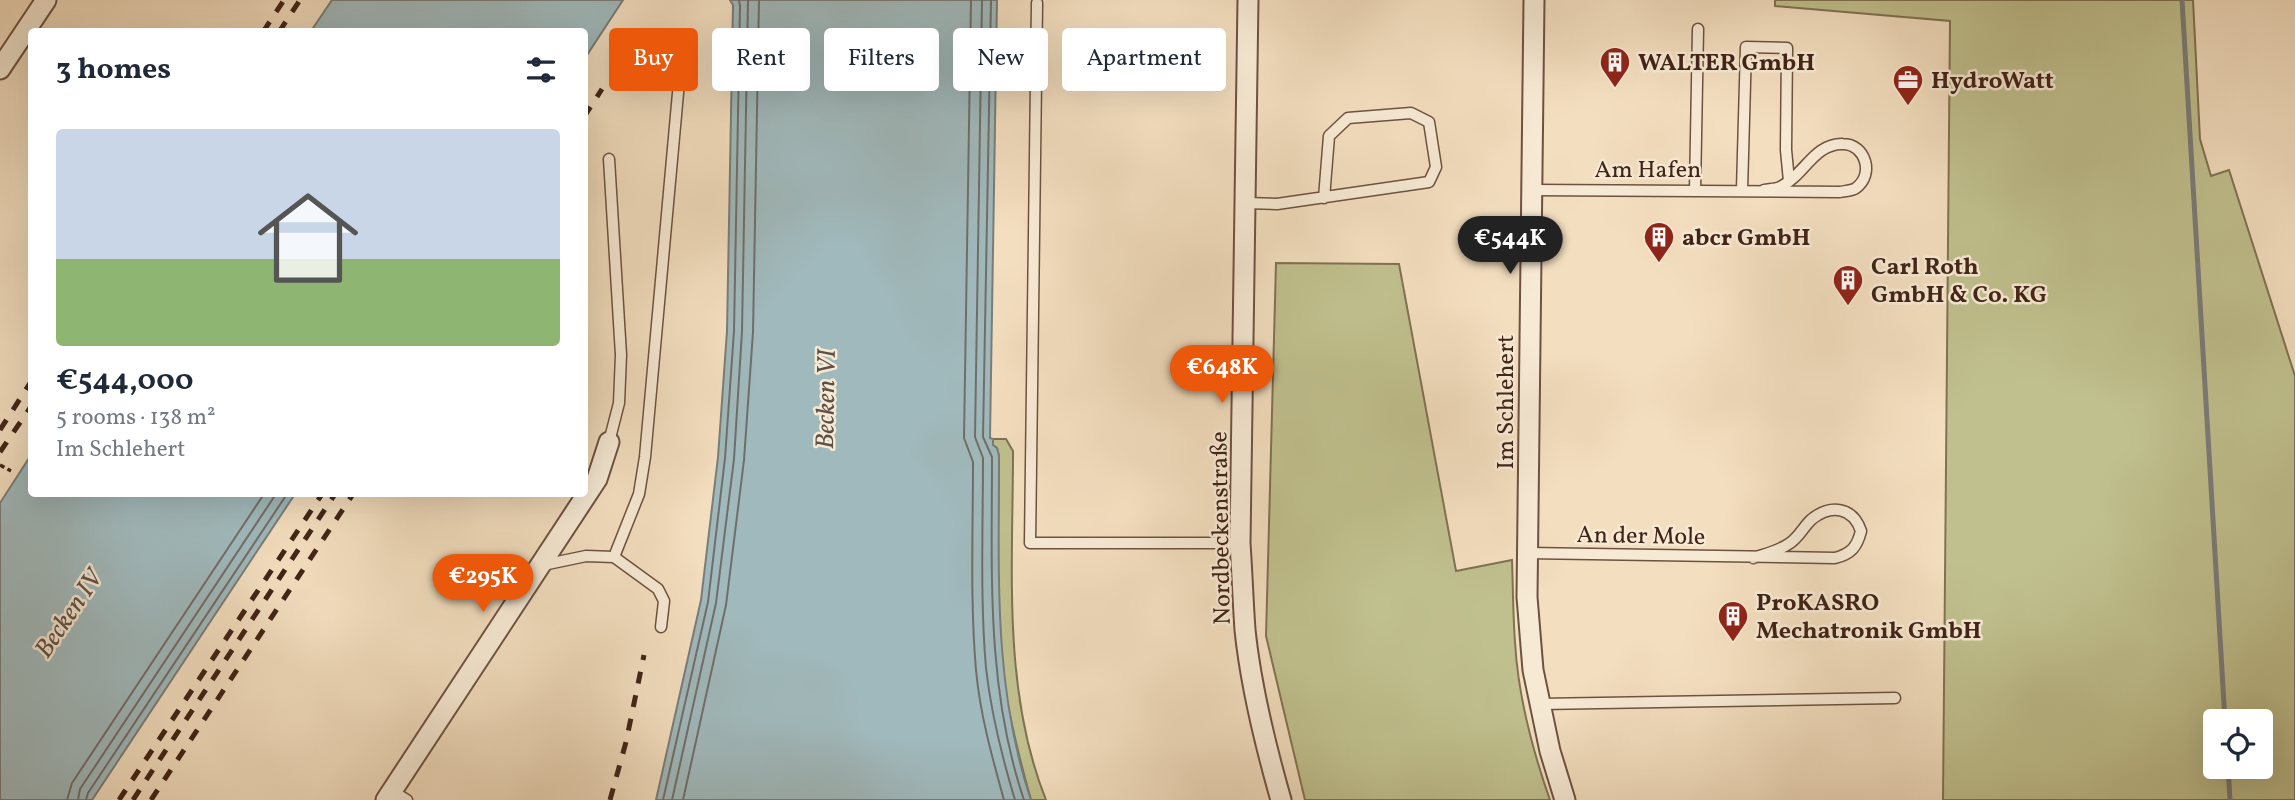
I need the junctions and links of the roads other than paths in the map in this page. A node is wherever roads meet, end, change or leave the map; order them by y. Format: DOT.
graph roads {
  1 [pos="46,0"];
  2 [pos="1248,0"];
  3 [pos="1534,0"];
  4 [pos="1037,3"];
  5 [pos="1698,29"];
  6 [pos="0,69"];
  7 [pos="678,91"];
  8 [pos="609,159"];
  9 [pos="1788,181"];
  10 [pos="1531,190"];
  11 [pos="1695,190"];
  12 [pos="1742,190"];
  13 [pos="1764,190"];
  14 [pos="1324,198"];
  15 [pos="1245,203"];
  16 [pos="609,442"];
  17 [pos="588,492"];
  18 [pos="585,497"];
  19 [pos="1240,542"];
  20 [pos="1528,553"];
  21 [pos="614,557"];
  22 [pos="1753,558"];
  23 [pos="539,565"];
  24 [pos="661,627"];
  25 [pos="1895,698"];
  26 [pos="1540,704"];
  27 [pos="395,797"];
  28 [pos="1281,800"];
  29 [pos="1565,800"];
  1 -- 6 [label="street"];
  2 -- 15 [label="street, Nordbeckenstraße"];
  3 -- 10 [label="street, Im Schlehert"];
  4 -- 19 [label="lane"];
  5 -- 11 [label="lane"];
  7 -- 21 [label="lane"];
  8 -- 16 [label="lane"];
  9 -- 12 [label="lane"];
  9 -- 13 [label="lane, Am Hafen"];
  9 -- 13 [label="lane, Am Hafen"];
  10 -- 11 [label="lane, Am Hafen"];
  10 -- 20 [label="street, Im Schlehert"];
  11 -- 12 [label="lane, Am Hafen"];
  12 -- 13 [label="lane, Am Hafen"];
  14 -- 14 [label="lane"];
  14 -- 15 [label="lane"];
  15 -- 19 [label="street, Nordbeckenstraße"];
  16 -- 17 [label="street"];
  18 -- 23 [label="street"];
  19 -- 28 [label="street, Nordbeckenstraße"];
  20 -- 22 [label="lane, An der Mole"];
  20 -- 26 [label="street, Im Schlehert"];
  21 -- 23 [label="lane"];
  21 -- 24 [label="lane"];
  22 -- 22 [label="lane, An der Mole"];
  23 -- 27 [label="street"];
  25 -- 26 [label="lane"];
  26 -- 29 [label="street, Im Schlehert"];
}
